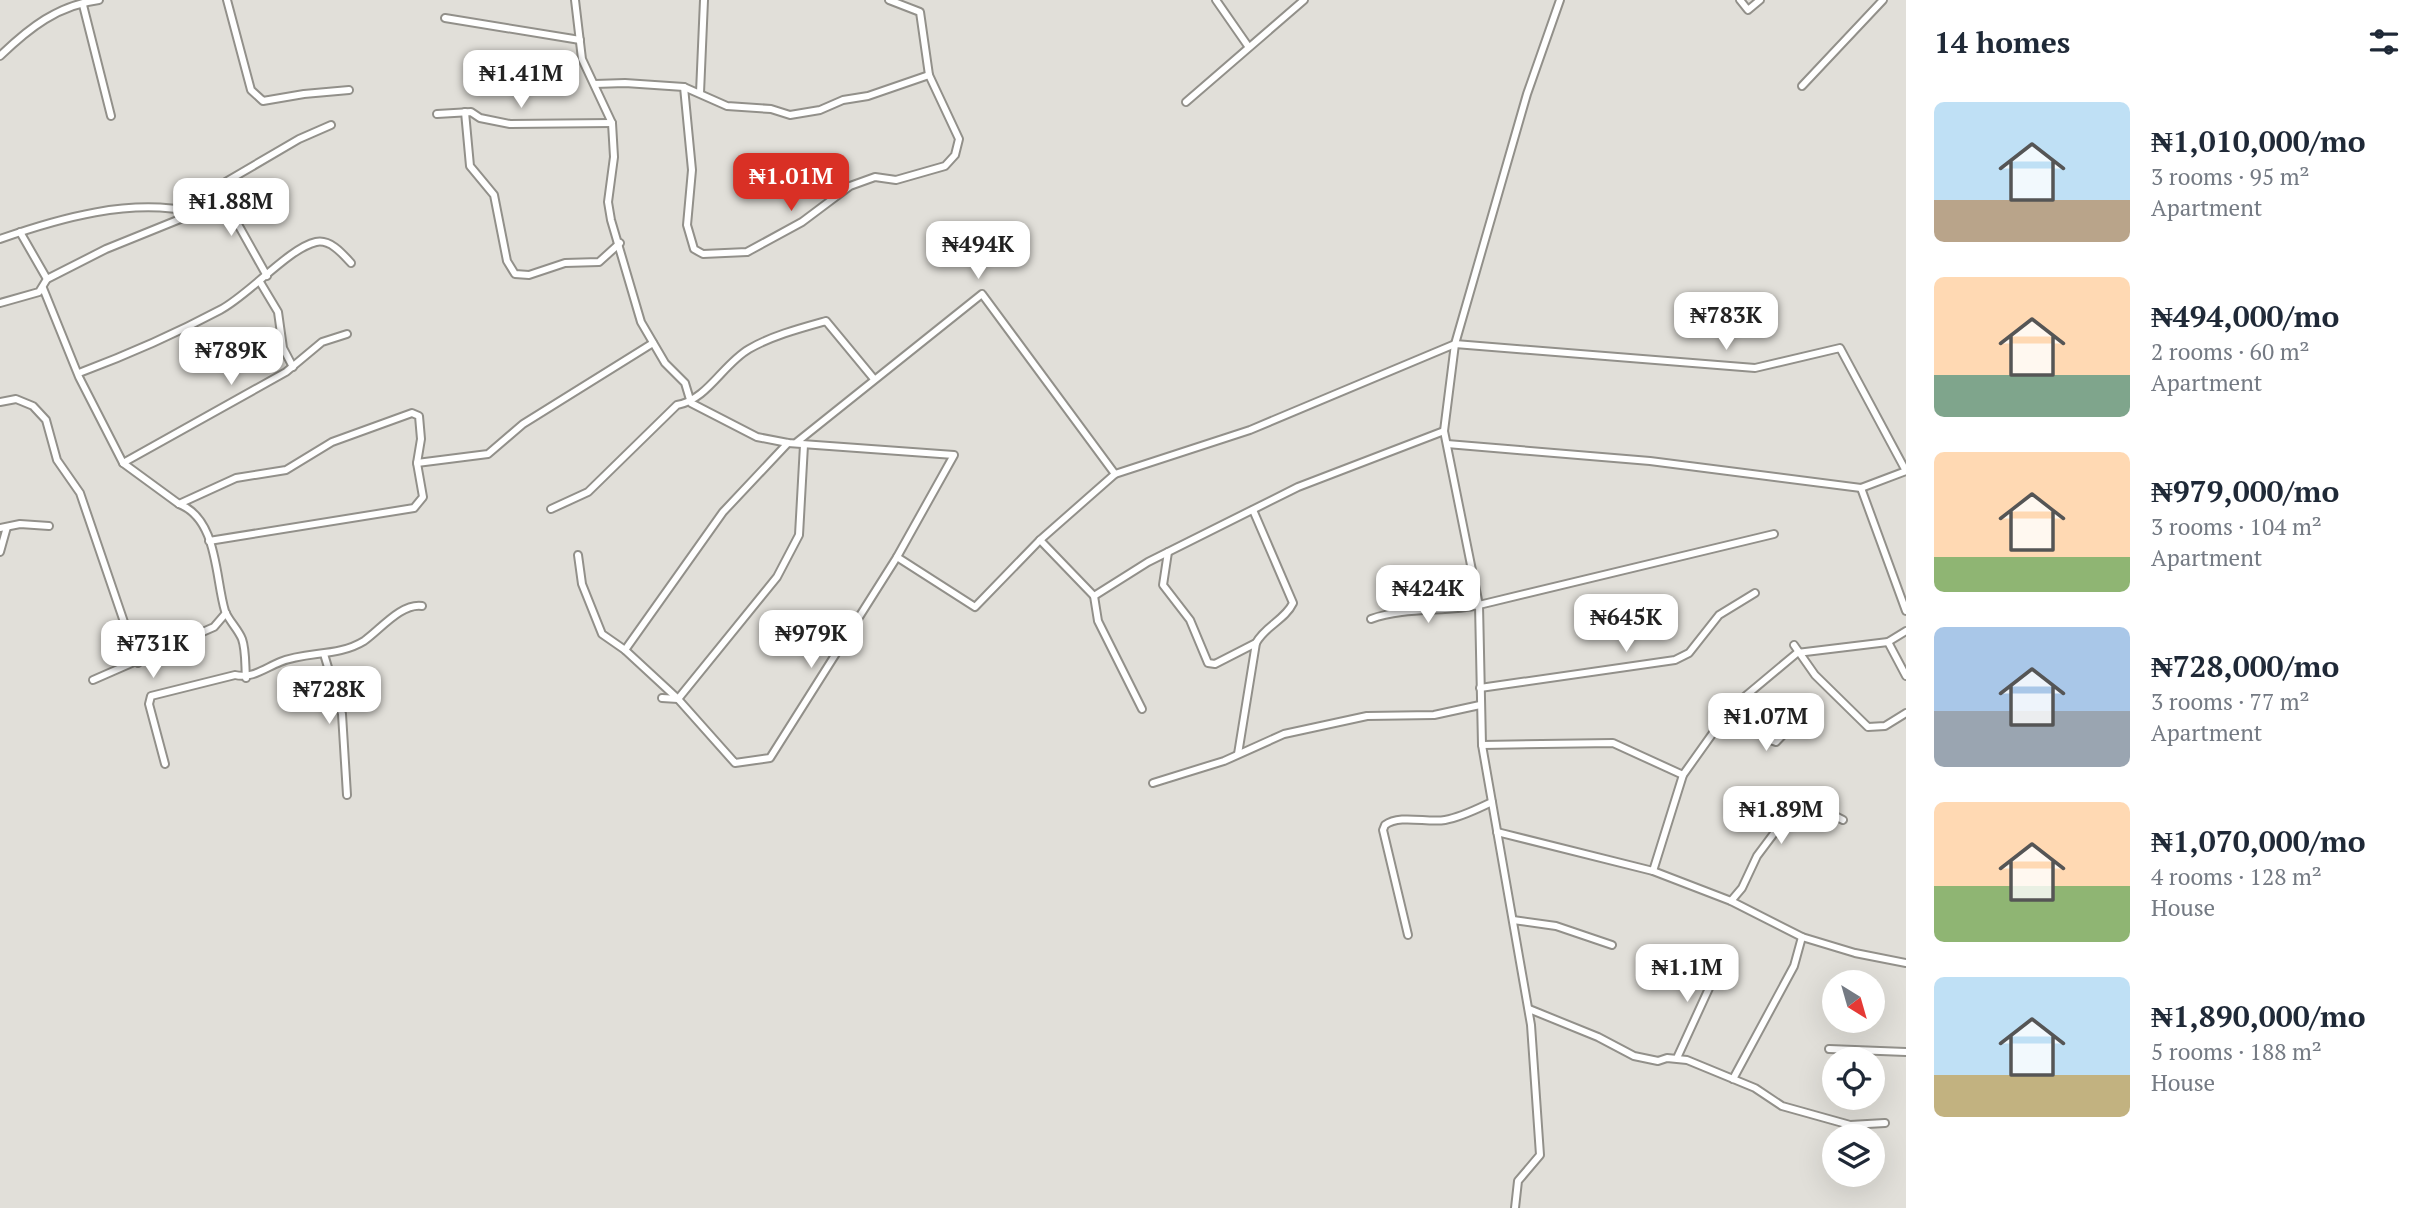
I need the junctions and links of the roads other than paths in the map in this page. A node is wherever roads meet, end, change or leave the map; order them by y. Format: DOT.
graph roads {
  1 [pos="99,0"];
  2 [pos="227,0"];
  3 [pos="575,0"];
  4 [pos="704,0"];
  5 [pos="888,0"];
  6 [pos="1216,0"];
  7 [pos="1304,0"];
  8 [pos="1560,0"];
  9 [pos="1740,0"];
  10 [pos="1760,0"];
  11 [pos="1883,0"];
  12 [pos="83,5"];
  13 [pos="445,18"];
  14 [pos="580,40"];
  15 [pos="1248,46"];
  16 [pos="0,56"];
  17 [pos="929,75"];
  18 [pos="595,85"];
  19 [pos="1802,86"];
  20 [pos="684,87"];
  21 [pos="349,90"];
  22 [pos="700,93"];
  23 [pos="1186,102"];
  24 [pos="465,112"];
  25 [pos="437,114"];
  26 [pos="111,116"];
  27 [pos="612,123"];
  28 [pos="331,125"];
  29 [pos="217,187"];
  30 [pos="195,213"];
  31 [pos="20,232"];
  32 [pos="0,239"];
  33 [pos="620,243"];
  34 [pos="351,263"];
  35 [pos="267,276"];
  36 [pos="47,279"];
  37 [pos="260,282"];
  38 [pos="43,288"];
  39 [pos="0,303"];
  40 [pos="347,334"];
  41 [pos="653,343"];
  42 [pos="1455,344"];
  43 [pos="293,366"];
  44 [pos="79,373"];
  45 [pos="874,379"];
  46 [pos="0,402"];
  47 [pos="691,403"];
  48 [pos="1444,431"];
  49 [pos="788,443"];
  50 [pos="801,443"];
  51 [pos="1447,444"];
  52 [pos="123,463"];
  53 [pos="417,463"];
  54 [pos="1906,471"];
  55 [pos="1115,474"];
  56 [pos="1861,488"];
  57 [pos="179,504"];
  58 [pos="551,509"];
  59 [pos="1253,510"];
  60 [pos="49,526"];
  61 [pos="3,527"];
  62 [pos="1774,534"];
  63 [pos="1040,540"];
  64 [pos="209,541"];
  65 [pos="0,552"];
  66 [pos="1168,552"];
  67 [pos="578,555"];
  68 [pos="897,557"];
  69 [pos="1755,593"];
  70 [pos="1094,596"];
  71 [pos="1479,605"];
  72 [pos="422,606"];
  73 [pos="1906,611"];
  74 [pos="226,613"];
  75 [pos="1371,619"];
  76 [pos="1906,631"];
  77 [pos="1888,642"];
  78 [pos="1256,643"];
  79 [pos="1795,649"];
  80 [pos="625,650"];
  81 [pos="324,654"];
  82 [pos="138,663"];
  83 [pos="1906,676"];
  84 [pos="246,678"];
  85 [pos="93,680"];
  86 [pos="1480,688"];
  87 [pos="662,698"];
  88 [pos="678,699"];
  89 [pos="1480,705"];
  90 [pos="1142,709"];
  91 [pos="1730,709"];
  92 [pos="1906,713"];
  93 [pos="1801,716"];
  94 [pos="1482,745"];
  95 [pos="1238,754"];
  96 [pos="165,764"];
  97 [pos="1683,775"];
  98 [pos="1153,783"];
  99 [pos="347,795"];
  100 [pos="1492,802"];
  101 [pos="1843,820"];
  102 [pos="1497,832"];
  103 [pos="1653,871"];
  104 [pos="1731,901"];
  105 [pos="1513,920"];
  106 [pos="1408,935"];
  107 [pos="1802,937"];
  108 [pos="1612,945"];
  109 [pos="1722,960"];
  110 [pos="1906,962"];
  111 [pos="1529,1009"];
  112 [pos="1885,1051"];
  113 [pos="1906,1052"];
  114 [pos="1677,1058"];
  115 [pos="1733,1079"];
  116 [pos="1846,1124"];
  117 [pos="1516,1208"];
  1 -- 12 [label="street"];
  2 -- 21 [label="street"];
  3 -- 14 [label="street"];
  4 -- 22 [label="street"];
  5 -- 17 [label="street"];
  6 -- 15 [label="street"];
  7 -- 15 [label="street"];
  8 -- 42 [label="street"];
  9 -- 10 [label="street"];
  11 -- 19 [label="street"];
  12 -- 16 [label="street"];
  12 -- 26 [label="street"];
  13 -- 14 [label="street"];
  14 -- 18 [label="street"];
  15 -- 23 [label="street"];
  17 -- 20 [label="street"];
  17 -- 22 [label="street"];
  18 -- 20 [label="street"];
  18 -- 27 [label="street"];
  20 -- 22 [label="street"];
  24 -- 25 [label="street"];
  24 -- 27 [label="street"];
  24 -- 33 [label="street"];
  27 -- 33 [label="street"];
  28 -- 29 [label="street"];
  29 -- 30 [label="street"];
  29 -- 35 [label="street"];
  30 -- 31 [label="street"];
  30 -- 36 [label="street"];
  31 -- 32 [label="street"];
  31 -- 36 [label="street"];
  33 -- 41 [label="street"];
  34 -- 35 [label="street"];
  35 -- 37 [label="street"];
  36 -- 38 [label="street"];
  37 -- 43 [label="street"];
  37 -- 44 [label="street"];
  38 -- 39 [label="street"];
  38 -- 44 [label="street"];
  40 -- 43 [label="street"];
  41 -- 47 [label="street"];
  41 -- 53 [label="street"];
  42 -- 48 [label="street"];
  42 -- 54 [label="street"];
  42 -- 55 [label="street"];
  43 -- 52 [label="street"];
  44 -- 52 [label="street"];
  45 -- 47 [label="street"];
  45 -- 50 [label="street"];
  45 -- 55 [label="street"];
  46 -- 82 [label="street"];
  47 -- 49 [label="street"];
  47 -- 58 [label="street"];
  48 -- 51 [label="street"];
  48 -- 59 [label="street"];
  49 -- 50 [label="street"];
  49 -- 80 [label="street"];
  50 -- 68 [label="street"];
  50 -- 88 [label="street"];
  51 -- 56 [label="street"];
  51 -- 71 [label="street"];
  52 -- 57 [label="street"];
  53 -- 57 [label="street"];
  53 -- 64 [label="street"];
  54 -- 56 [label="street"];
  55 -- 63 [label="street"];
  56 -- 73 [label="street"];
  57 -- 64 [label="street"];
  59 -- 66 [label="street"];
  59 -- 78 [label="street"];
  60 -- 61 [label="street"];
  61 -- 65 [label="street"];
  62 -- 71 [label="street"];
  63 -- 68 [label="street"];
  63 -- 70 [label="street"];
  64 -- 74 [label="street"];
  66 -- 70 [label="street"];
  66 -- 78 [label="street"];
  67 -- 80 [label="street"];
  68 -- 88 [label="street"];
  69 -- 86 [label="street"];
  70 -- 90 [label="street"];
  71 -- 75 [label="street"];
  71 -- 86 [label="street"];
  72 -- 81 [label="street"];
  74 -- 82 [label="street"];
  74 -- 84 [label="street"];
  76 -- 77 [label="street"];
  77 -- 79 [label="street"];
  77 -- 83 [label="street"];
  78 -- 95 [label="street"];
  79 -- 91 [label="street"];
  79 -- 92 [label="street"];
  80 -- 88 [label="street"];
  81 -- 84 [label="street"];
  81 -- 99 [label="street"];
  82 -- 85 [label="street"];
  84 -- 96 [label="street"];
  86 -- 89 [label="street"];
  87 -- 88 [label="street"];
  89 -- 94 [label="street"];
  89 -- 95 [label="street"];
  91 -- 93 [label="street"];
  91 -- 97 [label="street"];
  94 -- 97 [label="street"];
  94 -- 100 [label="street"];
  95 -- 98 [label="street"];
  97 -- 103 [label="street"];
  100 -- 102 [label="street"];
  100 -- 106 [label="street"];
  101 -- 104 [label="street"];
  102 -- 103 [label="street"];
  102 -- 105 [label="street"];
  103 -- 104 [label="street"];
  104 -- 107 [label="street"];
  105 -- 108 [label="street"];
  105 -- 111 [label="street"];
  107 -- 110 [label="street"];
  107 -- 115 [label="street"];
  109 -- 114 [label="street"];
  111 -- 114 [label="street"];
  111 -- 117 [label="street"];
  112 -- 113 [label="street"];
  114 -- 115 [label="street"];
  115 -- 116 [label="street"];
}
